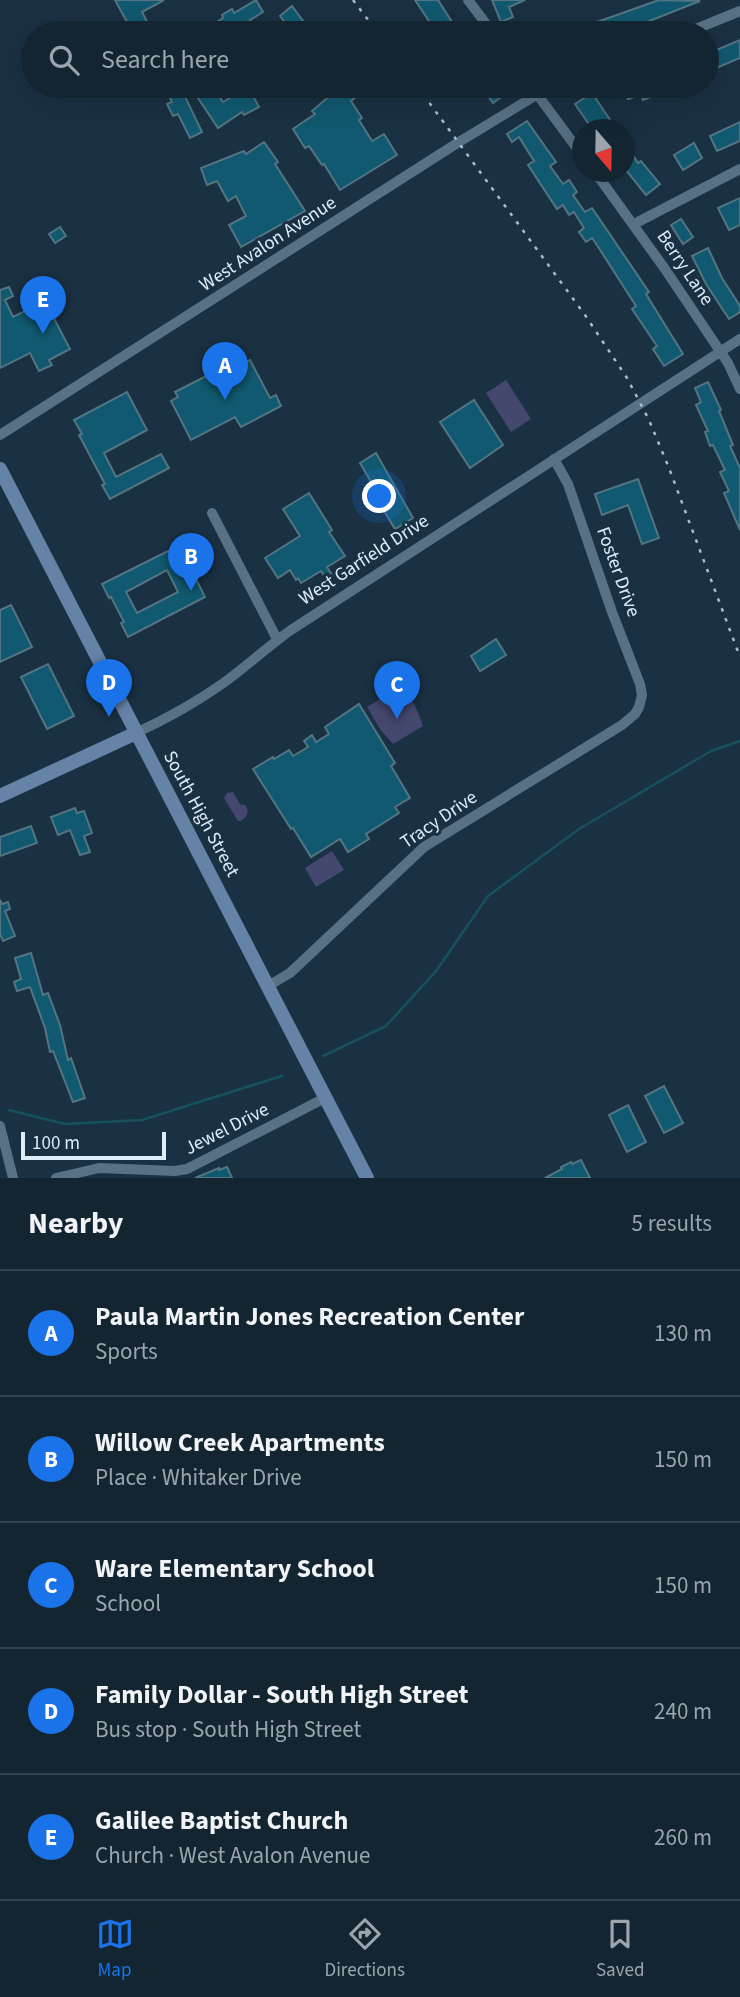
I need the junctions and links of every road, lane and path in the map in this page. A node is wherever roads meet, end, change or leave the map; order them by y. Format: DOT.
graph roads {
  1 [pos="468,0"];
  2 [pos="740,11"];
  3 [pos="484,21"];
  4 [pos="715,21"];
  5 [pos="523,98"];
  6 [pos="541,98"];
  7 [pos="572,140"];
  8 [pos="740,169"];
  9 [pos="602,182"];
  10 [pos="634,224"];
  11 [pos="740,339"];
  12 [pos="720,352"];
  13 [pos="740,389"];
  14 [pos="0,435"];
  15 [pos="554,459"];
  16 [pos="0,469"];
  17 [pos="212,513"];
  18 [pos="277,639"];
  19 [pos="641,700"];
  20 [pos="136,733"];
  21 [pos="0,796"];
  22 [pos="268,986"];
  23 [pos="326,1098"];
  24 [pos="0,1126"];
  25 [pos="0,1168"];
  26 [pos="183,1174"];
  27 [pos="13,1177"];
  28 [pos="56,1178"];
  29 [pos="367,1178"];
  1 -- 3 [label="street"];
  2 -- 4 [label="street"];
  5 -- 14 [label="street, West Avalon Avenue"];
  6 -- 7 [label="street"];
  8 -- 10 [label="street"];
  9 -- 10 [label="street, Berry Lane"];
  10 -- 12 [label="street, Berry Lane"];
  11 -- 12 [label="street, West Garfield Drive"];
  12 -- 13 [label="street, Berry Lane"];
  12 -- 15 [label="street, West Garfield Drive"];
  15 -- 18 [label="street, West Garfield Drive"];
  15 -- 19 [label="street, Foster Drive"];
  16 -- 20 [label="main road, South High Street"];
  17 -- 18 [label="street"];
  18 -- 20 [label="street, West Garfield Drive"];
  19 -- 22 [label="street, Tracy Drive"];
  20 -- 21 [label="main road, West Garfield Drive"];
  20 -- 22 [label="main road, South High Street"];
  22 -- 23 [label="main road, South High Street"];
  23 -- 26 [label="street, Jewel Drive"];
  23 -- 29 [label="main road, South High Street"];
  24 -- 27 [label="street"];
  25 -- 27 [label="street"];
  26 -- 28 [label="street, Jewel Drive"];
}
